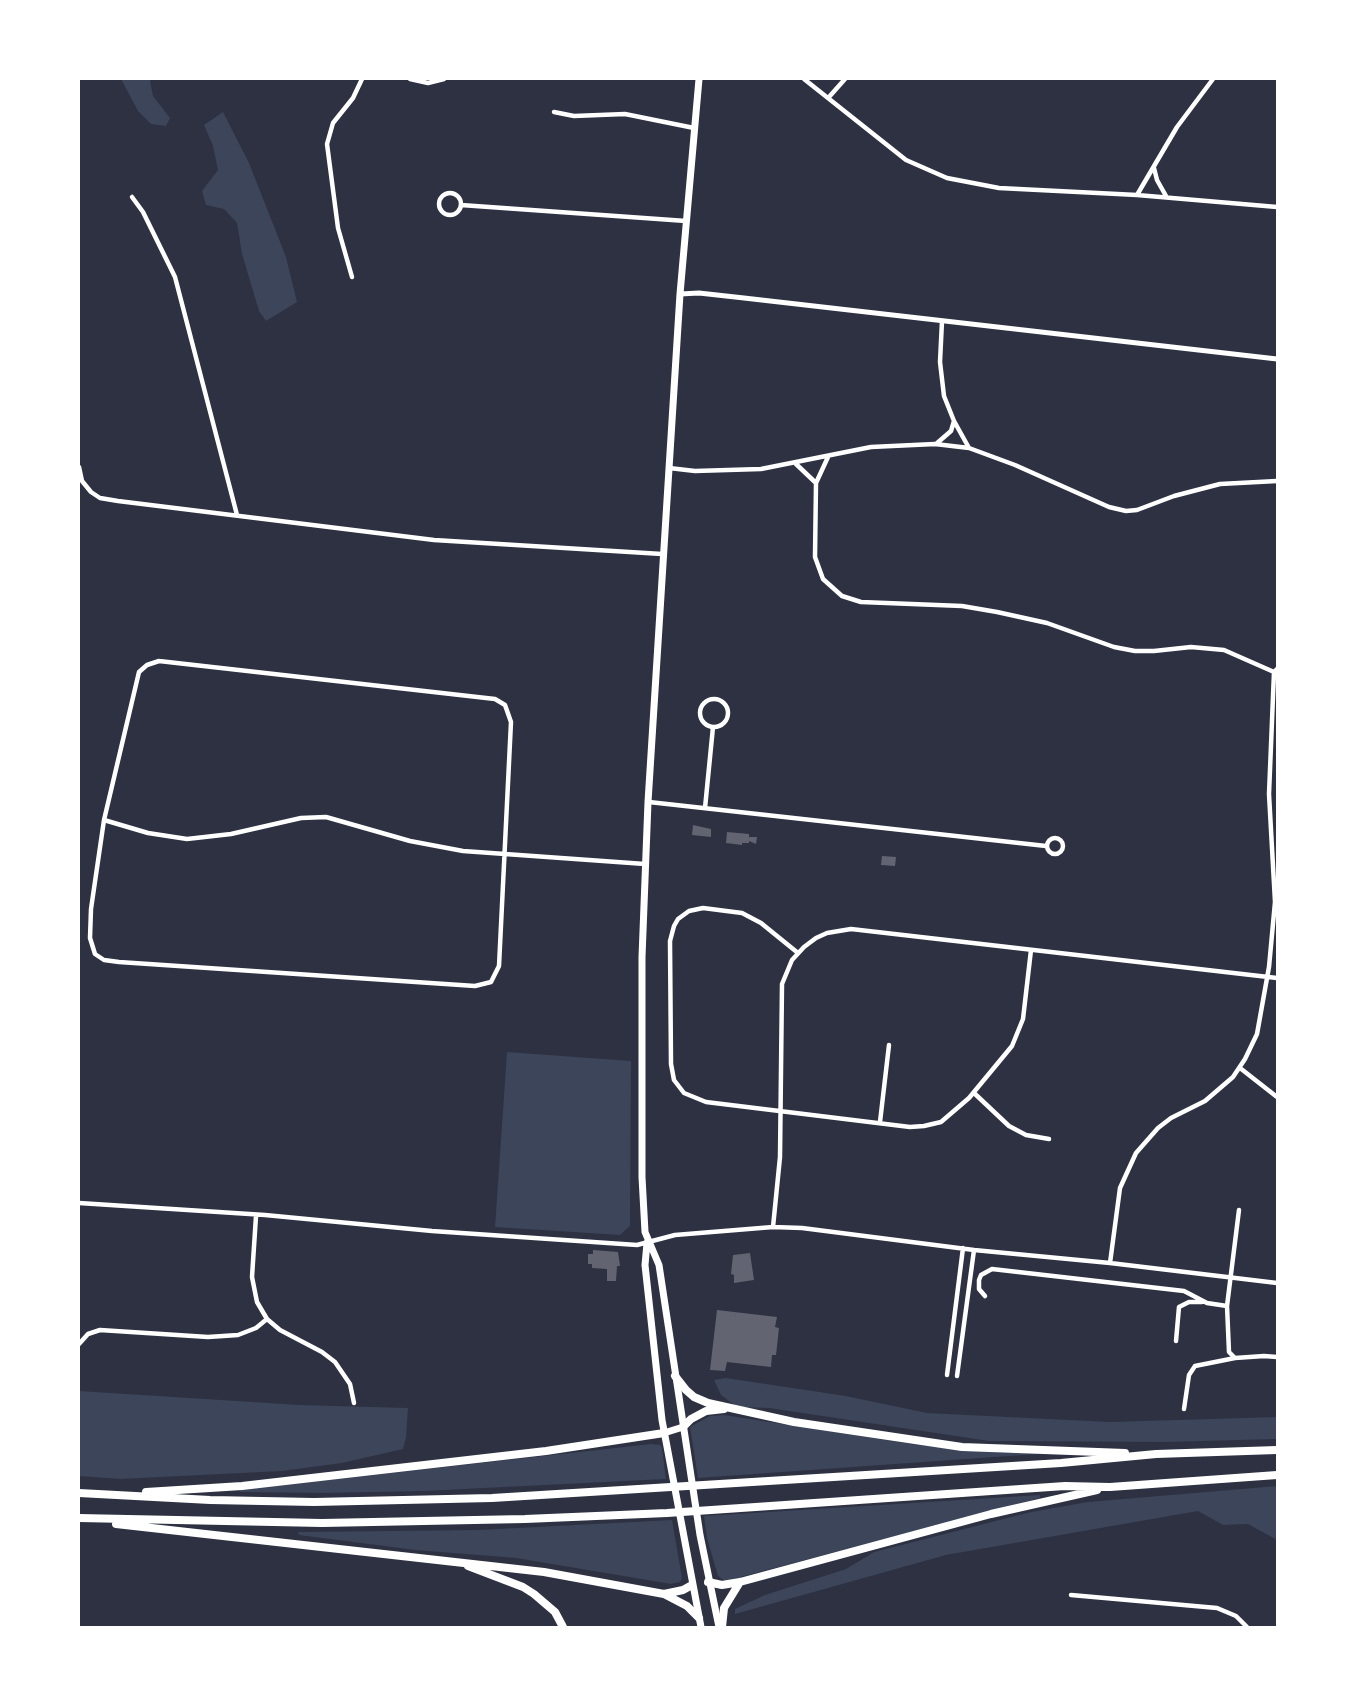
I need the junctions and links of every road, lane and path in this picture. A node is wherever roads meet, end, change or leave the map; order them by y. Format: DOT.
graph roads {
  1 [pos="362,79"];
  2 [pos="410,79"];
  3 [pos="444,79"];
  4 [pos="699,79"];
  5 [pos="804,79"];
  6 [pos="845,79"];
  7 [pos="1213,79"];
  8 [pos="829,97"];
  9 [pos="554,112"];
  10 [pos="694,128"];
  11 [pos="1154,168"];
  12 [pos="1137,194"];
  13 [pos="132,197"];
  14 [pos="1167,197"];
  15 [pos="461,205"];
  16 [pos="1277,207"];
  17 [pos="686,222"];
  18 [pos="352,277"];
  19 [pos="680,294"];
  20 [pos="942,321"];
  21 [pos="1277,359"];
  22 [pos="954,421"];
  23 [pos="935,444"];
  24 [pos="969,448"];
  25 [pos="828,456"];
  26 [pos="796,463"];
  27 [pos="79,467"];
  28 [pos="668,468"];
  29 [pos="1277,481"];
  30 [pos="816,482"];
  31 [pos="237,515"];
  32 [pos="662,554"];
  33 [pos="1276,670"];
  34 [pos="713,727"];
  35 [pos="648,802"];
  36 [pos="705,808"];
  37 [pos="103,820"];
  38 [pos="1046,846"];
  39 [pos="505,854"];
  40 [pos="1275,856"];
  41 [pos="645,864"];
  42 [pos="1031,950"];
  43 [pos="798,953"];
  44 [pos="1267,976"];
  45 [pos="1277,978"];
  46 [pos="889,1045"];
  47 [pos="1240,1068"];
  48 [pos="974,1093"];
  49 [pos="1277,1097"];
  50 [pos="780,1111"];
  51 [pos="880,1122"];
  52 [pos="1049,1139"];
  53 [pos="79,1203"];
  54 [pos="1239,1210"];
  55 [pos="256,1216"];
  56 [pos="774,1227"];
  57 [pos="648,1242"];
  58 [pos="963,1248"];
  59 [pos="974,1250"];
  60 [pos="1110,1263"];
  61 [pos="1232,1278"];
  62 [pos="1277,1283"];
  63 [pos="985,1296"];
  64 [pos="1202,1302"];
  65 [pos="1227,1306"];
  66 [pos="267,1318"];
  67 [pos="1176,1341"];
  68 [pos="79,1344"];
  69 [pos="1277,1357"];
  70 [pos="1235,1359"];
  71 [pos="947,1375"];
  72 [pos="675,1376"];
  73 [pos="957,1376"];
  74 [pos="354,1403"];
  75 [pos="727,1408"];
  76 [pos="1184,1409"];
  77 [pos="684,1427"];
  78 [pos="664,1433"];
  79 [pos="1277,1450"];
  80 [pos="1156,1454"];
  81 [pos="1277,1475"];
  82 [pos="1110,1487"];
  83 [pos="79,1493"];
  84 [pos="102,1494"];
  85 [pos="79,1519"];
  86 [pos="456,1562"];
  87 [pos="708,1582"];
  88 [pos="740,1582"];
  89 [pos="692,1585"];
  90 [pos="664,1594"];
  91 [pos="1071,1595"];
  92 [pos="699,1618"];
  93 [pos="563,1627"];
  94 [pos="701,1627"];
  95 [pos="721,1627"];
  96 [pos="1247,1627"];
  1 -- 18 [label="street"];
  2 -- 3 [label="street"];
  4 -- 10 [label="main road"];
  5 -- 8 [label="street"];
  6 -- 8 [label="street"];
  7 -- 11 [label="street"];
  8 -- 12 [label="street"];
  9 -- 10 [label="street"];
  10 -- 17 [label="main road"];
  11 -- 12 [label="street"];
  11 -- 14 [label="street"];
  12 -- 14 [label="street"];
  13 -- 31 [label="street"];
  14 -- 16 [label="street"];
  15 -- 15 [label="street"];
  15 -- 17 [label="street"];
  17 -- 19 [label="main road"];
  19 -- 20 [label="street"];
  19 -- 28 [label="main road"];
  20 -- 21 [label="street"];
  20 -- 22 [label="street"];
  22 -- 23 [label="street"];
  22 -- 24 [label="street"];
  23 -- 24 [label="street"];
  23 -- 25 [label="street"];
  24 -- 29 [label="street"];
  25 -- 26 [label="street"];
  25 -- 30 [label="street"];
  26 -- 28 [label="street"];
  26 -- 30 [label="street"];
  27 -- 31 [label="street"];
  28 -- 32 [label="main road"];
  30 -- 33 [label="street"];
  31 -- 32 [label="street"];
  32 -- 35 [label="main road"];
  33 -- 40 [label="street"];
  34 -- 34 [label="street"];
  34 -- 36 [label="street"];
  35 -- 36 [label="street"];
  35 -- 41 [label="main road"];
  36 -- 38 [label="street"];
  37 -- 39 [label="street"];
  37 -- 39 [label="street"];
  37 -- 39 [label="street"];
  39 -- 41 [label="street"];
  40 -- 44 [label="street"];
  41 -- 57 [label="main road"];
  42 -- 43 [label="street"];
  42 -- 44 [label="street"];
  42 -- 48 [label="street"];
  43 -- 50 [label="street"];
  43 -- 50 [label="street"];
  44 -- 45 [label="street"];
  44 -- 47 [label="street"];
  46 -- 51 [label="street"];
  47 -- 49 [label="street"];
  47 -- 60 [label="street"];
  48 -- 51 [label="street"];
  48 -- 52 [label="street"];
  50 -- 51 [label="street"];
  50 -- 56 [label="street"];
  53 -- 55 [label="street"];
  54 -- 61 [label="street"];
  55 -- 57 [label="street"];
  55 -- 66 [label="street"];
  56 -- 57 [label="street"];
  56 -- 58 [label="street"];
  57 -- 72 [label="main road"];
  57 -- 78 [label="main road"];
  58 -- 59 [label="street"];
  58 -- 71 [label="street"];
  59 -- 60 [label="street"];
  59 -- 73 [label="street"];
  60 -- 61 [label="street"];
  61 -- 62 [label="street"];
  61 -- 65 [label="street"];
  63 -- 64 [label="street"];
  64 -- 65 [label="street"];
  64 -- 67 [label="street"];
  65 -- 70 [label="street"];
  66 -- 68 [label="street"];
  66 -- 74 [label="street"];
  69 -- 70 [label="street"];
  70 -- 76 [label="street"];
  72 -- 75 [label="highway"];
  72 -- 77 [label="main road"];
  75 -- 77 [label="highway"];
  75 -- 80 [label="highway"];
  77 -- 78 [label="main road"];
  77 -- 87 [label="main road"];
  78 -- 84 [label="highway"];
  78 -- 89 [label="main road"];
  79 -- 80 [label="highway"];
  80 -- 84 [label="highway"];
  81 -- 82 [label="highway"];
  82 -- 85 [label="highway"];
  82 -- 88 [label="highway"];
  83 -- 84 [label="highway"];
  85 -- 86 [label="highway"];
  86 -- 90 [label="highway"];
  86 -- 93 [label="highway"];
  87 -- 88 [label="highway"];
  87 -- 89 [label="main road"];
  87 -- 95 [label="main road"];
  88 -- 95 [label="highway"];
  89 -- 90 [label="highway"];
  89 -- 92 [label="main road"];
  90 -- 92 [label="highway"];
  91 -- 96 [label="street"];
  92 -- 94 [label="main road"];
}
